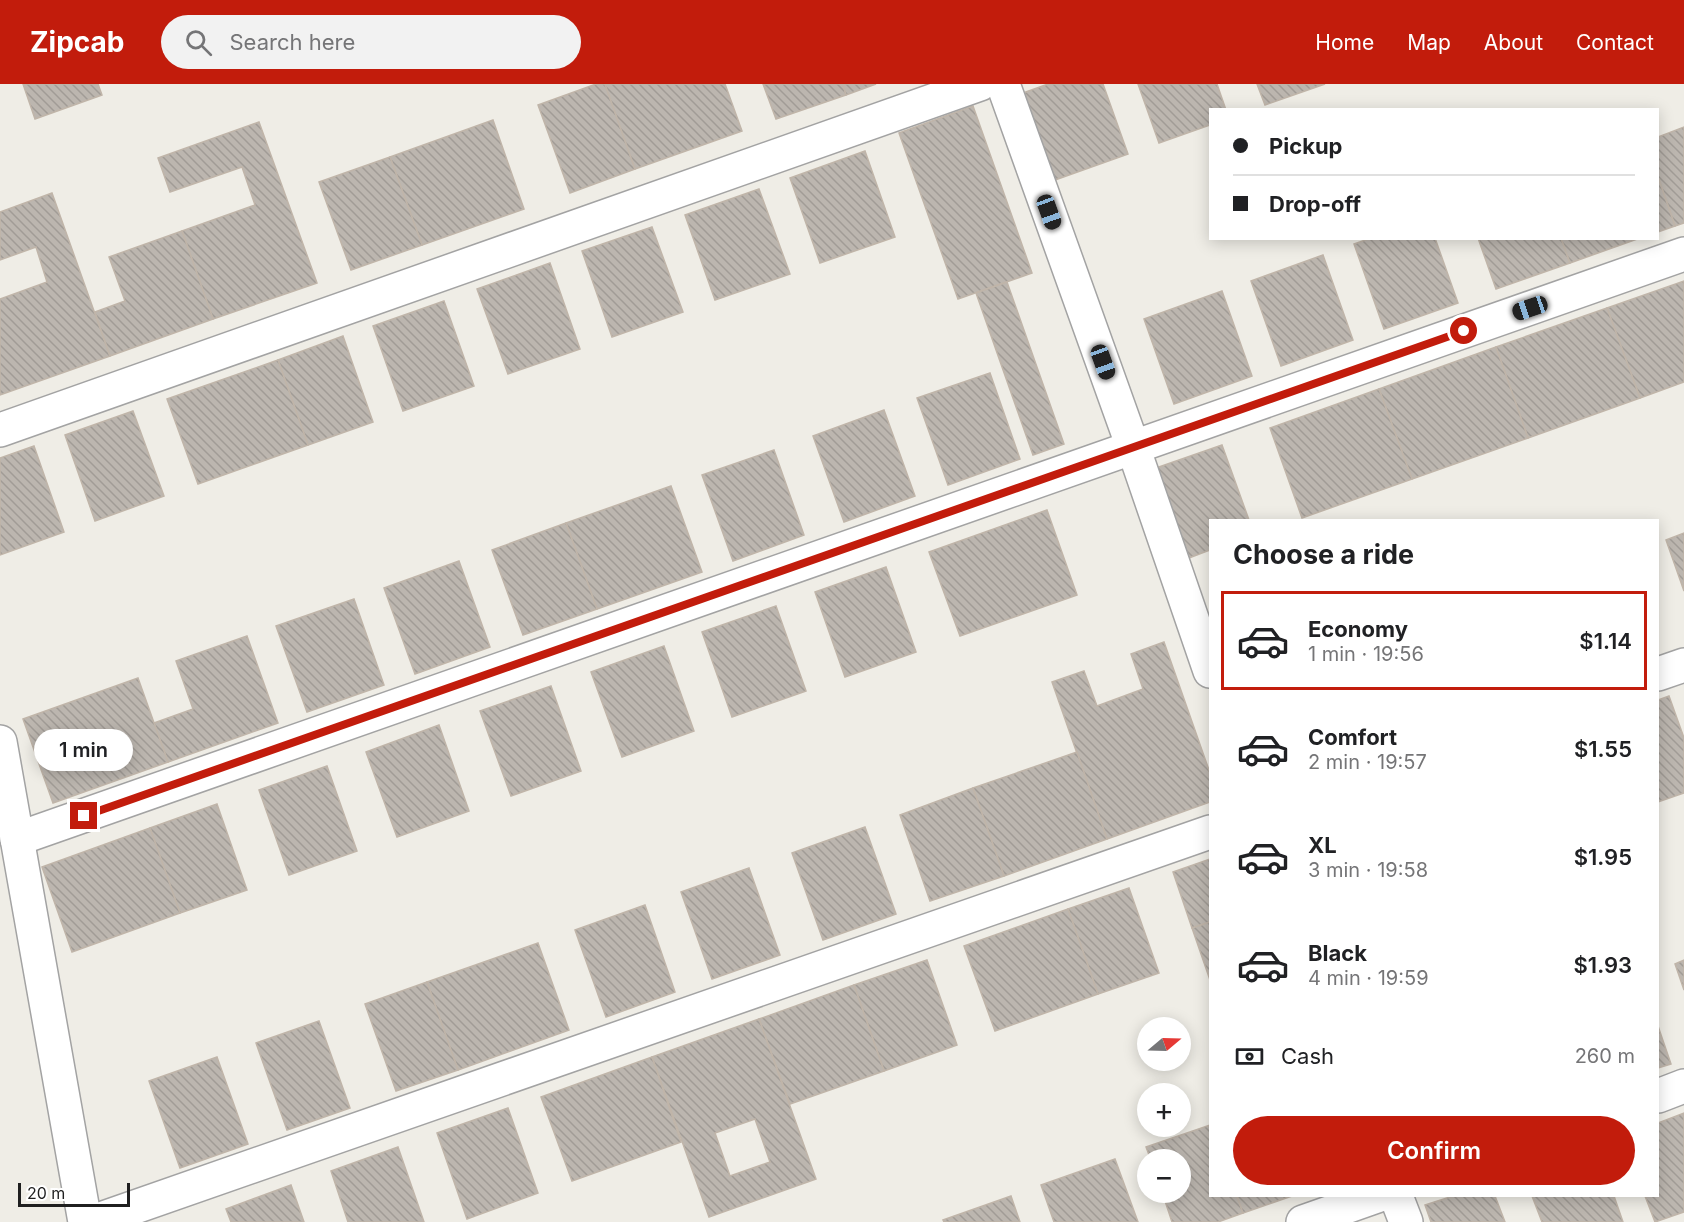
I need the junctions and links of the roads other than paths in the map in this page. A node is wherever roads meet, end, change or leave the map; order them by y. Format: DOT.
graph roads {
  1 [pos="980,84"];
  2 [pos="1003,84"];
  3 [pos="1684,254"];
  4 [pos="0,430"];
  5 [pos="1133,447"];
  6 [pos="1684,665"];
  7 [pos="1209,668"];
  8 [pos="1659,674"];
  9 [pos="0,742"];
  10 [pos="1209,832"];
  11 [pos="17,839"];
  12 [pos="1684,1086"];
  13 [pos="1659,1096"];
  14 [pos="1374,1197"];
  15 [pos="1396,1197"];
  16 [pos="85,1222"];
  17 [pos="92,1222"];
  18 [pos="1303,1222"];
  19 [pos="1406,1222"];
  1 -- 4 [label="street"];
  2 -- 5 [label="street"];
  3 -- 5 [label="street"];
  5 -- 7 [label="street"];
  5 -- 11 [label="street"];
  6 -- 8 [label="street"];
  9 -- 11 [label="street"];
  10 -- 17 [label="street"];
  11 -- 16 [label="street"];
  12 -- 13 [label="street"];
  14 -- 18 [label="street"];
  15 -- 19 [label="street"];
}
